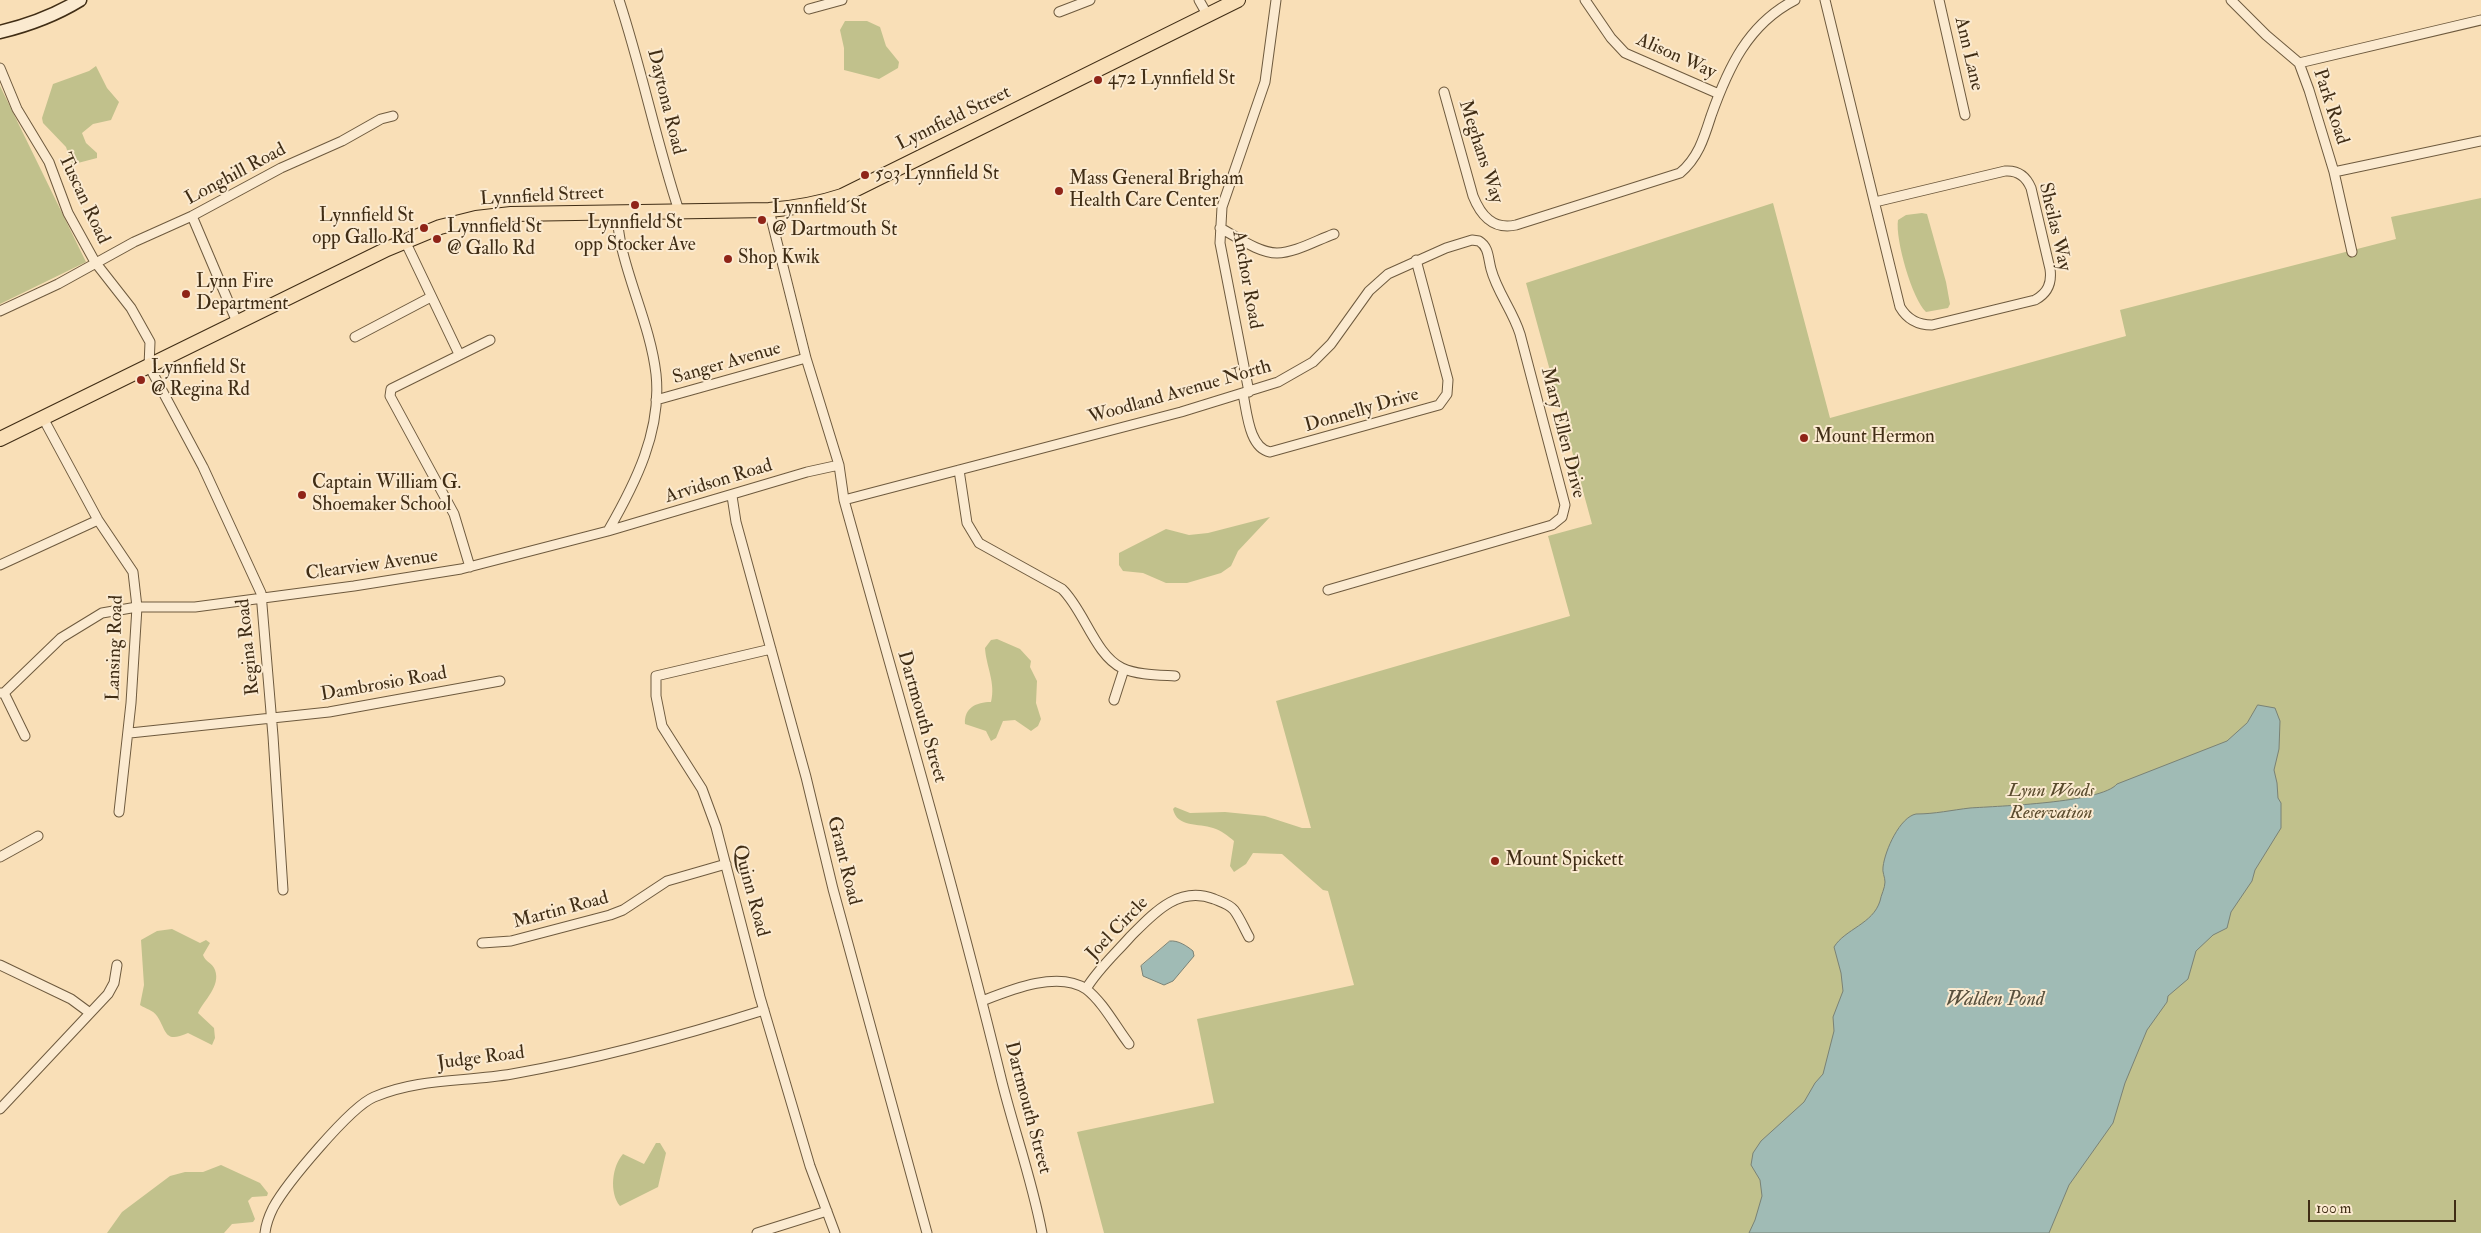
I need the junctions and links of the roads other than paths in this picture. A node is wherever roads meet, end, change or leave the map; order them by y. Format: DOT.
graph roads {
  1 [pos="80,0"];
  2 [pos="619,0"];
  3 [pos="842,0"];
  4 [pos="1090,0"];
  5 [pos="1199,0"];
  6 [pos="1238,0"];
  7 [pos="1276,0"];
  8 [pos="1585,0"];
  9 [pos="1795,0"];
  10 [pos="1825,0"];
  11 [pos="1939,0"];
  12 [pos="2231,0"];
  13 [pos="810,8"];
  14 [pos="1059,12"];
  15 [pos="1208,16"];
  16 [pos="2481,20"];
  17 [pos="0,32"];
  18 [pos="2299,63"];
  19 [pos="0,68"];
  20 [pos="1444,92"];
  21 [pos="1719,94"];
  22 [pos="1965,115"];
  23 [pos="393,116"];
  24 [pos="2481,141"];
  25 [pos="2334,172"];
  26 [pos="1875,202"];
  27 [pos="769,210"];
  28 [pos="679,211"];
  29 [pos="616,212"];
  30 [pos="192,216"];
  31 [pos="1220,228"];
  32 [pos="1334,234"];
  33 [pos="1479,240"];
  34 [pos="406,241"];
  35 [pos="2352,252"];
  36 [pos="1416,260"];
  37 [pos="94,262"];
  38 [pos="432,297"];
  39 [pos="0,311"];
  40 [pos="237,322"];
  41 [pos="355,337"];
  42 [pos="490,340"];
  43 [pos="459,354"];
  44 [pos="806,358"];
  45 [pos="149,366"];
  46 [pos="1246,393"];
  47 [pos="656,400"];
  48 [pos="43,418"];
  49 [pos="0,439"];
  50 [pos="838,465"];
  51 [pos="960,470"];
  52 [pos="732,496"];
  53 [pos="844,500"];
  54 [pos="98,520"];
  55 [pos="608,531"];
  56 [pos="0,565"];
  57 [pos="470,567"];
  58 [pos="1328,590"];
  59 [pos="262,598"];
  60 [pos="137,607"];
  61 [pos="771,649"];
  62 [pos="1124,669"];
  63 [pos="1175,676"];
  64 [pos="500,681"];
  65 [pos="2,693"];
  66 [pos="1114,700"];
  67 [pos="272,719"];
  68 [pos="130,732"];
  69 [pos="25,736"];
  70 [pos="119,812"];
  71 [pos="38,836"];
  72 [pos="0,857"];
  73 [pos="726,864"];
  74 [pos="283,890"];
  75 [pos="1249,936"];
  76 [pos="482,943"];
  77 [pos="0,965"];
  78 [pos="117,965"];
  79 [pos="1086,989"];
  80 [pos="982,1002"];
  81 [pos="764,1010"];
  82 [pos="90,1013"];
  83 [pos="1129,1044"];
  84 [pos="0,1109"];
  85 [pos="827,1211"];
  86 [pos="265,1233"];
  87 [pos="757,1233"];
  88 [pos="835,1233"];
  89 [pos="927,1233"];
  90 [pos="1042,1233"];
  1 -- 17 [label="street"];
  2 -- 28 [label="street, Daytona Road"];
  3 -- 13 [label="street"];
  4 -- 14 [label="street"];
  5 -- 15 [label="street"];
  6 -- 15 [label="main road, Lynnfield Street"];
  7 -- 31 [label="street, Anchor Road"];
  8 -- 21 [label="street, Alison Way"];
  9 -- 21 [label="street"];
  10 -- 26 [label="street, Sheilas Way"];
  11 -- 22 [label="street, Ann Lane"];
  12 -- 18 [label="street, Park Road"];
  15 -- 27 [label="main road, Lynnfield Street"];
  16 -- 18 [label="street"];
  18 -- 25 [label="street, Park Road"];
  19 -- 37 [label="street, Tuscan Road"];
  20 -- 21 [label="street, Meghans Way"];
  23 -- 30 [label="street, Longhill Road"];
  24 -- 25 [label="street"];
  25 -- 35 [label="street, Park Road"];
  26 -- 26 [label="street, Sheilas Way"];
  27 -- 28 [label="main road, Lynnfield Street"];
  27 -- 44 [label="street, Dartmouth Street"];
  28 -- 29 [label="main road, Lynnfield Street"];
  29 -- 34 [label="main road, Lynnfield Street"];
  29 -- 47 [label="street"];
  30 -- 37 [label="street, Longhill Road"];
  30 -- 40 [label="street"];
  31 -- 32 [label="street"];
  31 -- 46 [label="street, Anchor Road"];
  33 -- 36 [label="street, Woodland Avenue North"];
  33 -- 58 [label="street, Mary Ellen Drive"];
  34 -- 38 [label="street"];
  34 -- 40 [label="main road, Lynnfield Street"];
  36 -- 46 [label="street, Woodland Avenue North"];
  36 -- 46 [label="street, Donnelly Drive"];
  37 -- 39 [label="street, Longhill Road"];
  37 -- 45 [label="street, Tuscan Road"];
  38 -- 41 [label="street"];
  38 -- 43 [label="street"];
  40 -- 45 [label="main road, Lynnfield Street"];
  42 -- 43 [label="street"];
  43 -- 57 [label="street"];
  44 -- 47 [label="street, Sanger Avenue"];
  44 -- 50 [label="street, Dartmouth Street"];
  45 -- 48 [label="main road, Lynnfield Street"];
  45 -- 59 [label="street, Regina Road"];
  46 -- 51 [label="street, Woodland Avenue North"];
  47 -- 55 [label="street"];
  48 -- 49 [label="main road, Lynnfield Street"];
  48 -- 54 [label="street, Lansing Road"];
  50 -- 52 [label="street, Arvidson Road"];
  50 -- 53 [label="street, Dartmouth Street"];
  51 -- 53 [label="street, Woodland Avenue North"];
  51 -- 62 [label="street"];
  52 -- 55 [label="street, Arvidson Road"];
  52 -- 61 [label="street, Grant Road"];
  53 -- 80 [label="street, Dartmouth Street"];
  54 -- 56 [label="street"];
  54 -- 60 [label="street, Lansing Road"];
  55 -- 57 [label="street, Clearview Avenue"];
  57 -- 59 [label="street, Clearview Avenue"];
  59 -- 60 [label="street, Clearview Avenue"];
  59 -- 67 [label="street, Regina Road"];
  60 -- 65 [label="street, Clearview Avenue"];
  60 -- 68 [label="street, Lansing Road"];
  61 -- 73 [label="street, Quinn Road"];
  61 -- 89 [label="street, Grant Road"];
  62 -- 63 [label="street"];
  62 -- 66 [label="street"];
  64 -- 67 [label="street, Dambrosio Road"];
  65 -- 69 [label="street"];
  67 -- 68 [label="street, Dambrosio Road"];
  67 -- 74 [label="street, Regina Road"];
  68 -- 70 [label="street, Lansing Road"];
  71 -- 72 [label="street"];
  73 -- 76 [label="street, Martin Road"];
  73 -- 81 [label="street, Quinn Road"];
  75 -- 79 [label="street, Joel Circle"];
  77 -- 82 [label="street"];
  78 -- 82 [label="street"];
  79 -- 80 [label="street"];
  79 -- 83 [label="street"];
  80 -- 90 [label="street, Dartmouth Street"];
  81 -- 85 [label="street, Quinn Road"];
  81 -- 86 [label="street, Judge Road"];
  82 -- 84 [label="street"];
  85 -- 87 [label="street"];
  85 -- 88 [label="street, Quinn Road"];
}
